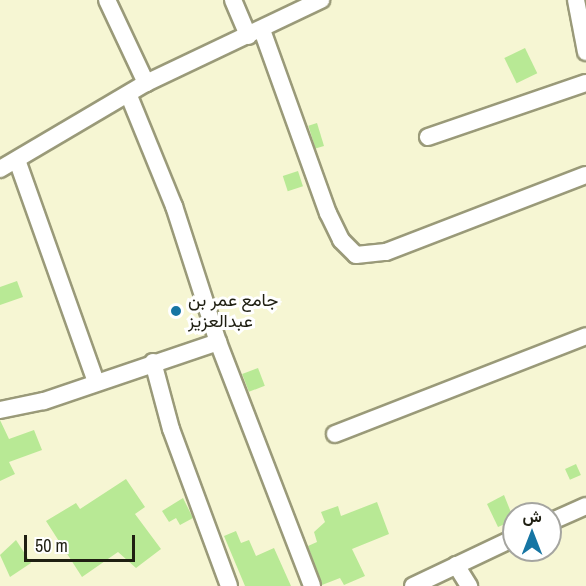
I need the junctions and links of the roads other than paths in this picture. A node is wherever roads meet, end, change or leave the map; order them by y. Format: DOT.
graph roads {
  1 [pos="108,0"];
  2 [pos="233,0"];
  3 [pos="321,0"];
  4 [pos="576,0"];
  5 [pos="255,33"];
  6 [pos="586,52"];
  7 [pos="146,83"];
  8 [pos="586,83"];
  9 [pos="129,96"];
  10 [pos="428,137"];
  11 [pos="17,160"];
  12 [pos="0,169"];
  13 [pos="586,175"];
  14 [pos="586,336"];
  15 [pos="218,342"];
  16 [pos="153,362"];
  17 [pos="96,382"];
  18 [pos="0,410"];
  19 [pos="335,434"];
  20 [pos="586,506"];
  21 [pos="562,517"];
  22 [pos="502,544"];
  23 [pos="456,565"];
  24 [pos="229,586"];
  25 [pos="312,586"];
  26 [pos="412,586"];
  27 [pos="469,586"];
  1 -- 7 [label="street"];
  2 -- 5 [label="street"];
  3 -- 5 [label="street"];
  4 -- 6 [label="street"];
  5 -- 7 [label="street"];
  5 -- 13 [label="street"];
  7 -- 9 [label="street"];
  8 -- 10 [label="street"];
  9 -- 11 [label="street"];
  9 -- 15 [label="street"];
  11 -- 12 [label="street"];
  11 -- 17 [label="street"];
  14 -- 19 [label="street"];
  15 -- 16 [label="street"];
  15 -- 25 [label="street"];
  16 -- 17 [label="street"];
  16 -- 24 [label="street"];
  17 -- 18 [label="street"];
  20 -- 21 [label="street"];
  22 -- 23 [label="street"];
  23 -- 26 [label="street"];
  23 -- 27 [label="street"];
}
